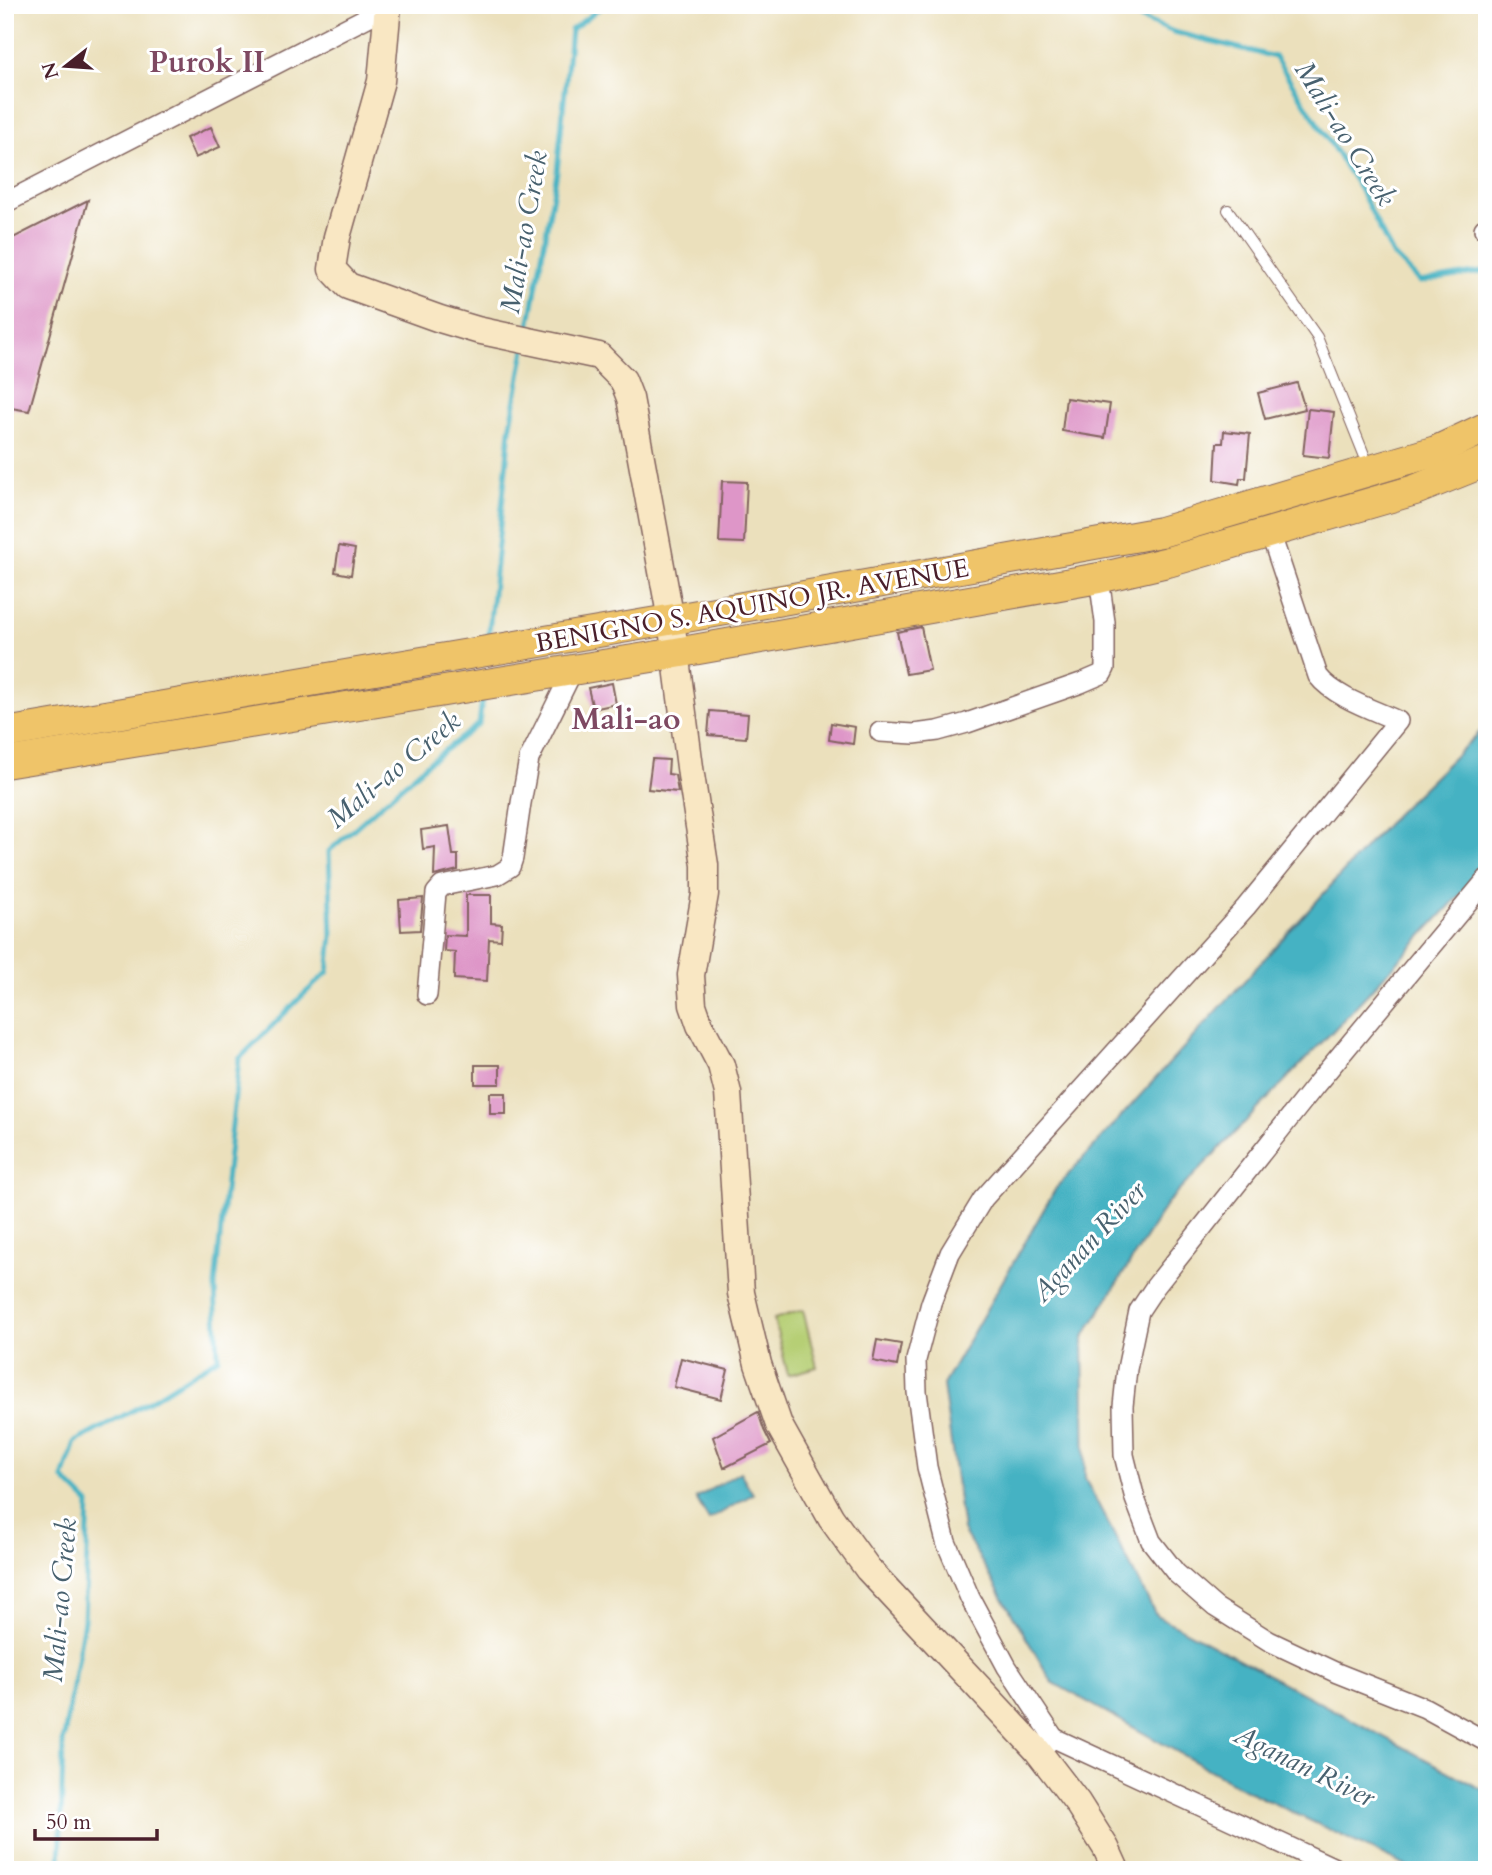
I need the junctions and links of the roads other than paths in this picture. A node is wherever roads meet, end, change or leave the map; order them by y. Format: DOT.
graph roads {
  1 [pos="389,6"];
  2 [pos="5,203"];
  3 [pos="1227,209"];
  4 [pos="1485,428"];
  5 [pos="1487,461"];
  6 [pos="1371,471"];
  7 [pos="1270,532"];
  8 [pos="1099,578"];
  9 [pos="671,620"];
  10 [pos="676,653"];
  11 [pos="573,670"];
  12 [pos="880,732"];
  13 [pos="5,733"];
  14 [pos="5,763"];
  15 [pos="1487,879"];
  16 [pos="427,995"];
  17 [pos="1487,1742"];
  18 [pos="1045,1744"];
  19 [pos="1116,1870"];
  20 [pos="1339,1870"];
  1 -- 2 [label="street"];
  1 -- 9 [label="street"];
  3 -- 6 [label="lane"];
  4 -- 6 [label="main road, BENIGNO S. AQUINO JR. AVENUE"];
  5 -- 7 [label="main road, BENIGNO S. AQUINO JR. AVENUE"];
  6 -- 9 [label="main road, BENIGNO S. AQUINO JR. AVENUE"];
  7 -- 8 [label="main road, BENIGNO S. AQUINO JR. AVENUE"];
  7 -- 18 [label="street"];
  8 -- 10 [label="main road, BENIGNO S. AQUINO JR. AVENUE"];
  8 -- 12 [label="street"];
  9 -- 10 [label="street"];
  9 -- 13 [label="main road, BENIGNO S. AQUINO JR. AVENUE"];
  10 -- 11 [label="main road, BENIGNO S. AQUINO JR. AVENUE"];
  10 -- 18 [label="street"];
  11 -- 14 [label="main road, BENIGNO S. AQUINO JR. AVENUE"];
  11 -- 16 [label="street"];
  15 -- 17 [label="street"];
  18 -- 19 [label="street"];
  18 -- 20 [label="street"];
}
